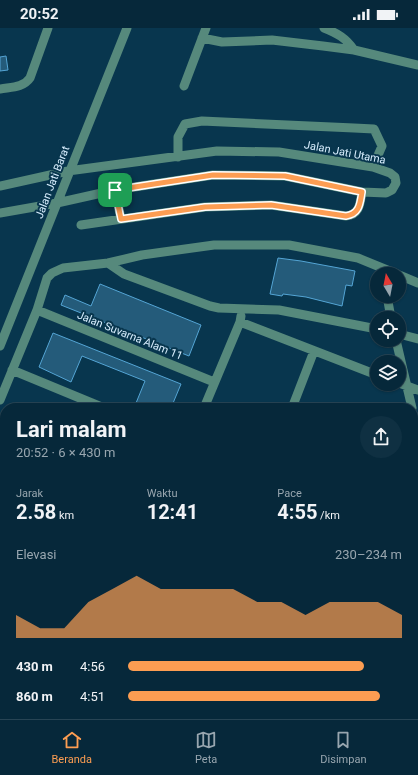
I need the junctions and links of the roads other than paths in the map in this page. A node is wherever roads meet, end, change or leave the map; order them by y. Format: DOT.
graph roads {
  1 [pos="48,28"];
  2 [pos="127,28"];
  3 [pos="206,28"];
  4 [pos="324,28"];
  5 [pos="202,38"];
  6 [pos="354,50"];
  7 [pos="418,65"];
  8 [pos="184,86"];
  9 [pos="0,89"];
  10 [pos="178,156"];
  11 [pos="373,167"];
  12 [pos="68,171"];
  13 [pos="0,186"];
  14 [pos="115,190"];
  15 [pos="362,192"];
  16 [pos="57,203"];
  17 [pos="0,213"];
  18 [pos="121,219"];
  19 [pos="81,225"];
  20 [pos="108,263"];
  21 [pos="375,267"];
  22 [pos="406,278"];
  23 [pos="418,283"];
  24 [pos="243,309"];
  25 [pos="36,310"];
  26 [pos="240,322"];
  27 [pos="370,328"];
  28 [pos="406,336"];
  29 [pos="418,340"];
  30 [pos="0,346"];
  31 [pos="314,351"];
  32 [pos="12,370"];
  33 [pos="370,372"];
  34 [pos="214,382"];
  35 [pos="406,385"];
  36 [pos="418,390"];
  37 [pos="406,391"];
  38 [pos="0,400"];
  39 [pos="92,403"];
  40 [pos="206,403"];
  41 [pos="294,403"];
  42 [pos="410,403"];
  1 -- 9 [label="street"];
  2 -- 12 [label="street, Jalan Jati Barat"];
  3 -- 5 [label="street"];
  4 -- 6 [label="street"];
  5 -- 6 [label="street"];
  5 -- 8 [label="street"];
  6 -- 7 [label="street"];
  10 -- 11 [label="street, Jalan Jati Utama"];
  10 -- 11 [label="street"];
  10 -- 12 [label="street, Jalan Jati Utama"];
  11 -- 15 [label="street, Jalan Jati Utama"];
  12 -- 13 [label="street, Jalan Jati Utama"];
  12 -- 16 [label="street, Jalan Jati Barat"];
  14 -- 15 [label="street, Jalan Jati Utama"];
  14 -- 16 [label="street, Jalan Jati Utama"];
  14 -- 18 [label="street"];
  15 -- 18 [label="street"];
  16 -- 17 [label="street, Jalan Jati Utama"];
  16 -- 30 [label="street, Jalan Jati Barat"];
  18 -- 19 [label="street"];
  20 -- 21 [label="street"];
  20 -- 24 [label="street"];
  20 -- 25 [label="street"];
  22 -- 23 [label="street"];
  24 -- 26 [label="street"];
  24 -- 27 [label="street"];
  25 -- 32 [label="street"];
  25 -- 34 [label="street, Jalan Suvarna Alam 11"];
  26 -- 31 [label="street"];
  26 -- 34 [label="street"];
  28 -- 29 [label="street"];
  31 -- 33 [label="street"];
  31 -- 41 [label="street"];
  32 -- 38 [label="street"];
  32 -- 39 [label="street"];
  34 -- 40 [label="street"];
  35 -- 36 [label="street"];
  37 -- 42 [label="street"];
}
